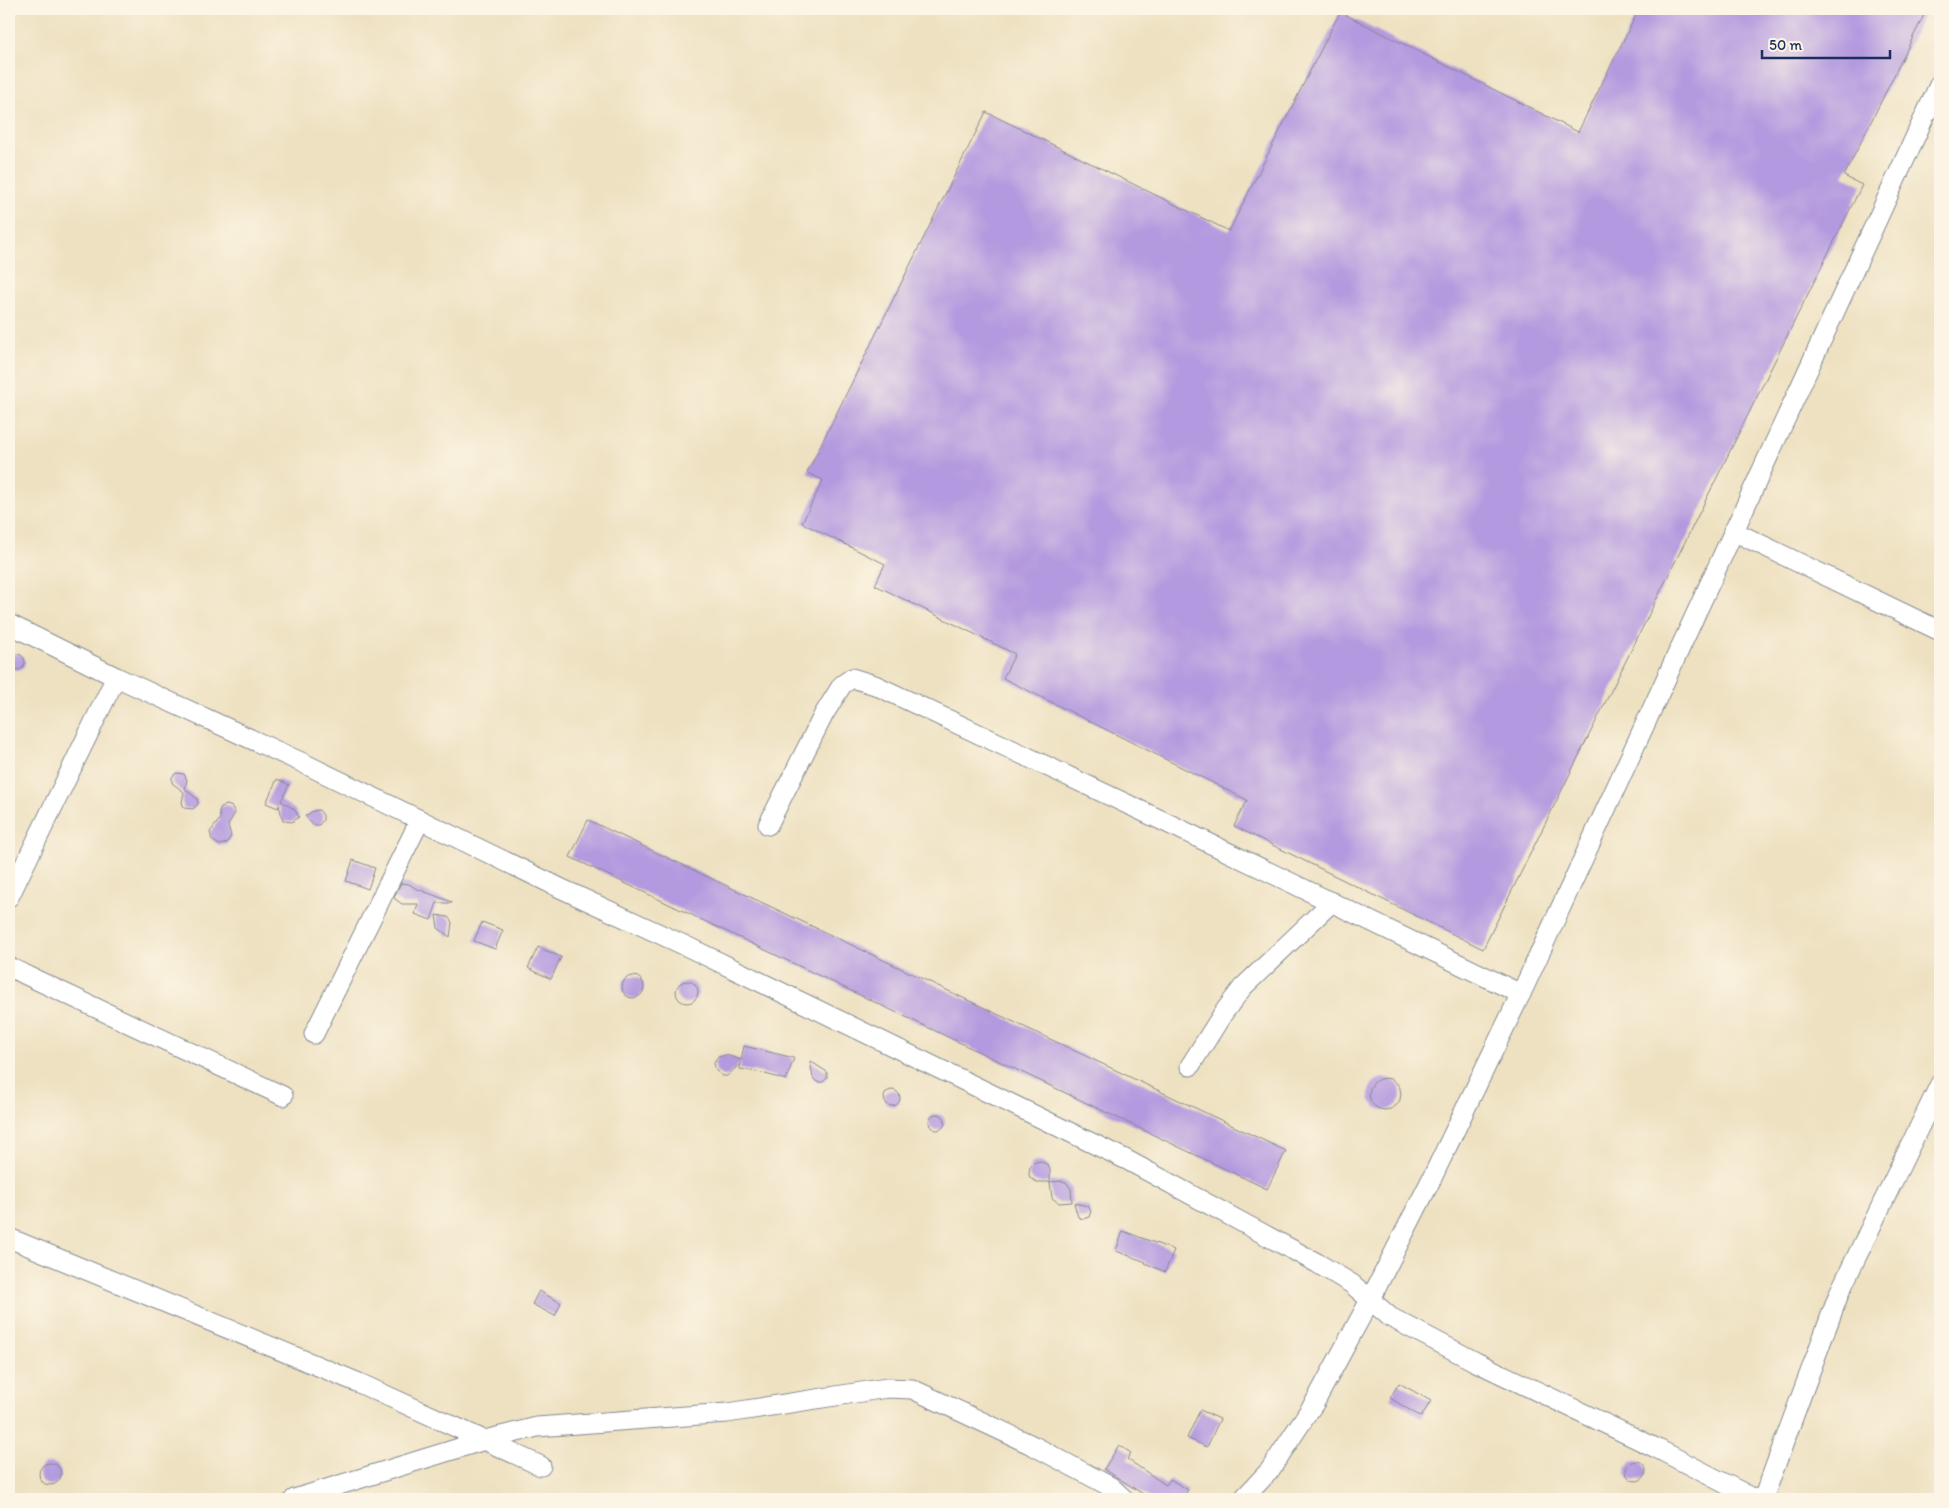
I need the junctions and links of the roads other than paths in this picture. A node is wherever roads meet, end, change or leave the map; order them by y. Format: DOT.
graph roads {
  1 [pos="1940,83"];
  2 [pos="1733,531"];
  3 [pos="9,624"];
  4 [pos="1940,631"];
  5 [pos="116,677"];
  6 [pos="420,820"];
  7 [pos="768,825"];
  8 [pos="9,897"];
  9 [pos="1332,902"];
  10 [pos="9,967"];
  11 [pos="1521,994"];
  12 [pos="314,1034"];
  13 [pos="1190,1066"];
  14 [pos="1940,1084"];
  15 [pos="283,1096"];
  16 [pos="9,1238"];
  17 [pos="1370,1300"];
  18 [pos="485,1440"];
  19 [pos="540,1466"];
  20 [pos="294,1499"];
  21 [pos="1124,1499"];
  22 [pos="1243,1499"];
  23 [pos="1755,1499"];
  24 [pos="1763,1499"];
  1 -- 2 [label="street"];
  2 -- 4 [label="street"];
  2 -- 11 [label="street"];
  3 -- 5 [label="street"];
  5 -- 6 [label="street"];
  5 -- 8 [label="street"];
  6 -- 12 [label="street"];
  6 -- 17 [label="street"];
  7 -- 9 [label="street"];
  9 -- 11 [label="street"];
  9 -- 13 [label="street"];
  10 -- 15 [label="street"];
  11 -- 17 [label="street"];
  14 -- 24 [label="street"];
  16 -- 18 [label="street"];
  17 -- 22 [label="street"];
  17 -- 23 [label="street"];
  18 -- 19 [label="street"];
  18 -- 20 [label="street"];
  18 -- 21 [label="street"];
}
